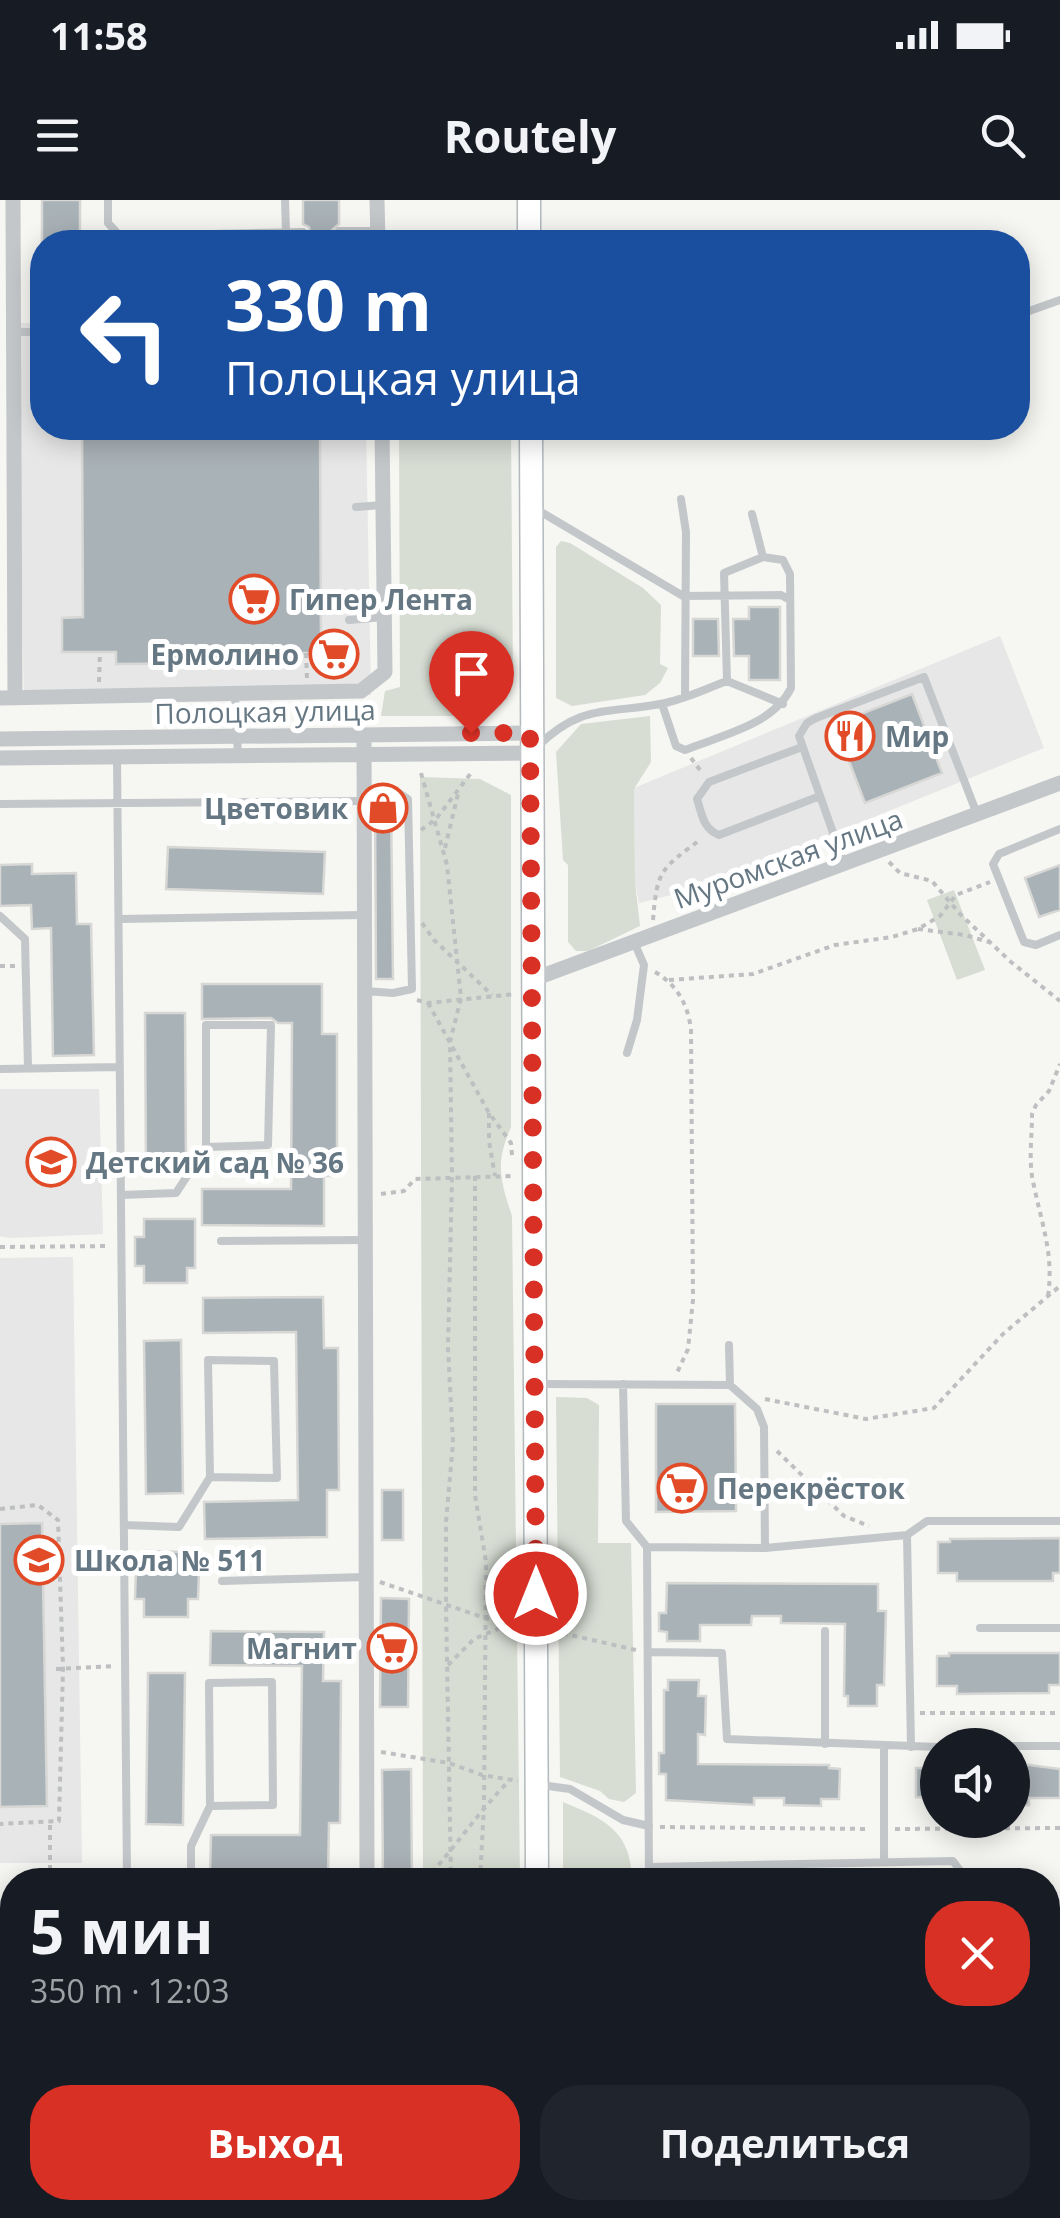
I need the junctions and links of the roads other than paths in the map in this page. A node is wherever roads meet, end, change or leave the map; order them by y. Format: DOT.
graph roads {
  1 [pos="13,200"];
  2 [pos="108,200"];
  3 [pos="286,200"];
  4 [pos="377,200"];
  5 [pos="529,200"];
  6 [pos="114,230"];
  7 [pos="286,230"];
  8 [pos="378,230"];
  9 [pos="529,230"];
  10 [pos="7,268"];
  11 [pos="1060,300"];
  12 [pos="1030,311"];
  13 [pos="7,312"];
  14 [pos="14,332"];
  15 [pos="30,332"];
  16 [pos="382,440"];
  17 [pos="531,440"];
  18 [pos="681,499"];
  19 [pos="383,505"];
  20 [pos="356,506"];
  21 [pos="532,507"];
  22 [pos="752,514"];
  23 [pos="763,557"];
  24 [pos="725,595"];
  25 [pos="683,596"];
  26 [pos="790,600"];
  27 [pos="384,617"];
  28 [pos="348,620"];
  29 [pos="727,681"];
  30 [pos="234,695"];
  31 [pos="7,698"];
  32 [pos="684,698"];
  33 [pos="662,704"];
  34 [pos="783,704"];
  35 [pos="364,735"];
  36 [pos="238,736"];
  37 [pos="117,738"];
  38 [pos="0,739"];
  39 [pos="530,743"];
  40 [pos="802,747"];
  41 [pos="364,755"];
  42 [pos="238,756"];
  43 [pos="117,757"];
  44 [pos="0,758"];
  45 [pos="1060,783"];
  46 [pos="364,796"];
  47 [pos="820,796"];
  48 [pos="0,804"];
  49 [pos="118,804"];
  50 [pos="978,814"];
  51 [pos="1060,829"];
  52 [pos="844,864"];
  53 [pos="364,915"];
  54 [pos="0,916"];
  55 [pos="119,918"];
  56 [pos="1060,936"];
  57 [pos="634,942"];
  58 [pos="525,986"];
  59 [pos="364,991"];
  60 [pos="627,1053"];
  61 [pos="120,1067"];
  62 [pos="0,1068"];
  63 [pos="28,1068"];
  64 [pos="206,1147"];
  65 [pos="121,1194"];
  66 [pos="365,1240"];
  67 [pos="220,1241"];
  68 [pos="728,1345"];
  69 [pos="535,1384"];
  70 [pos="623,1384"];
  71 [pos="730,1385"];
  72 [pos="210,1477"];
  73 [pos="1060,1521"];
  74 [pos="124,1525"];
  75 [pos="907,1534"];
  76 [pos="647,1547"];
  77 [pos="765,1548"];
  78 [pos="366,1578"];
  79 [pos="222,1580"];
  80 [pos="980,1628"];
  81 [pos="1060,1628"];
  82 [pos="825,1631"];
  83 [pos="648,1652"];
  84 [pos="826,1744"];
  85 [pos="1030,1746"];
  86 [pos="1060,1746"];
  87 [pos="884,1747"];
  88 [pos="910,1747"];
  89 [pos="920,1747"];
  90 [pos="536,1784"];
  91 [pos="210,1806"];
  92 [pos="649,1826"];
  93 [pos="884,1862"];
  94 [pos="649,1867"];
  95 [pos="127,1868"];
  96 [pos="191,1868"];
  97 [pos="367,1868"];
  98 [pos="537,1868"];
  99 [pos="958,1868"];
  1 -- 10 [label="street"];
  2 -- 6 [label="lane"];
  3 -- 7 [label="lane"];
  4 -- 8 [label="street"];
  5 -- 9 [label="main road"];
  10 -- 13 [label="street"];
  11 -- 12 [label="lane"];
  13 -- 14 [label="street"];
  14 -- 15 [label="lane"];
  14 -- 31 [label="street"];
  16 -- 19 [label="street"];
  17 -- 21 [label="main road"];
  18 -- 25 [label="lane"];
  19 -- 20 [label="lane"];
  19 -- 27 [label="street"];
  21 -- 25 [label="lane"];
  21 -- 39 [label="main road"];
  22 -- 23 [label="lane"];
  23 -- 24 [label="lane"];
  23 -- 26 [label="lane"];
  24 -- 25 [label="lane"];
  24 -- 26 [label="lane"];
  24 -- 29 [label="lane"];
  25 -- 32 [label="lane"];
  26 -- 34 [label="lane"];
  27 -- 28 [label="lane"];
  27 -- 30 [label="street"];
  29 -- 32 [label="lane"];
  29 -- 34 [label="lane"];
  30 -- 31 [label="street"];
  30 -- 36 [label="lane"];
  32 -- 33 [label="lane"];
  33 -- 34 [label="lane"];
  33 -- 39 [label="lane"];
  35 -- 36 [label="street, Полоцкая улица"];
  35 -- 39 [label="street, Полоцкая улица"];
  35 -- 41 [label="street"];
  36 -- 37 [label="street, Полоцкая улица"];
  36 -- 42 [label="lane"];
  37 -- 38 [label="street, Полоцкая улица"];
  37 -- 43 [label="lane"];
  39 -- 41 [label="street, Полоцкая улица"];
  39 -- 58 [label="main road"];
  40 -- 47 [label="lane"];
  40 -- 47 [label="lane"];
  40 -- 50 [label="lane"];
  41 -- 42 [label="street, Полоцкая улица"];
  41 -- 46 [label="street"];
  42 -- 43 [label="street, Полоцкая улица"];
  43 -- 44 [label="street, Полоцкая улица"];
  43 -- 49 [label="lane"];
  45 -- 50 [label="street, Муромская улица"];
  46 -- 49 [label="lane"];
  46 -- 53 [label="street"];
  46 -- 59 [label="lane"];
  47 -- 52 [label="lane"];
  48 -- 49 [label="lane"];
  49 -- 55 [label="lane"];
  50 -- 52 [label="street, Муромская улица"];
  51 -- 56 [label="lane"];
  52 -- 57 [label="street, Муромская улица"];
  53 -- 55 [label="lane"];
  53 -- 59 [label="street"];
  54 -- 63 [label="lane"];
  55 -- 61 [label="lane"];
  57 -- 58 [label="street, Муромская улица"];
  57 -- 60 [label="lane"];
  58 -- 69 [label="main road"];
  59 -- 66 [label="street"];
  61 -- 63 [label="lane"];
  61 -- 65 [label="lane"];
  62 -- 63 [label="lane"];
  64 -- 64 [label="lane"];
  64 -- 65 [label="lane"];
  65 -- 74 [label="lane"];
  66 -- 67 [label="lane"];
  66 -- 78 [label="street"];
  68 -- 71 [label="lane"];
  69 -- 70 [label="lane"];
  69 -- 90 [label="main road"];
  70 -- 71 [label="lane"];
  70 -- 76 [label="lane"];
  71 -- 77 [label="lane"];
  72 -- 72 [label="lane"];
  72 -- 74 [label="lane"];
  73 -- 75 [label="lane"];
  74 -- 95 [label="lane"];
  75 -- 77 [label="lane"];
  75 -- 88 [label="lane"];
  76 -- 77 [label="lane"];
  76 -- 83 [label="lane"];
  78 -- 79 [label="lane"];
  78 -- 97 [label="street"];
  80 -- 81 [label="lane"];
  82 -- 84 [label="lane"];
  83 -- 84 [label="lane"];
  83 -- 92 [label="lane"];
  84 -- 87 [label="lane"];
  85 -- 86 [label="lane"];
  87 -- 88 [label="lane"];
  87 -- 93 [label="lane"];
  88 -- 89 [label="lane"];
  90 -- 92 [label="lane"];
  90 -- 98 [label="main road"];
  91 -- 91 [label="lane"];
  91 -- 96 [label="lane"];
  92 -- 94 [label="lane"];
  93 -- 94 [label="lane"];
  93 -- 99 [label="lane"];
}
